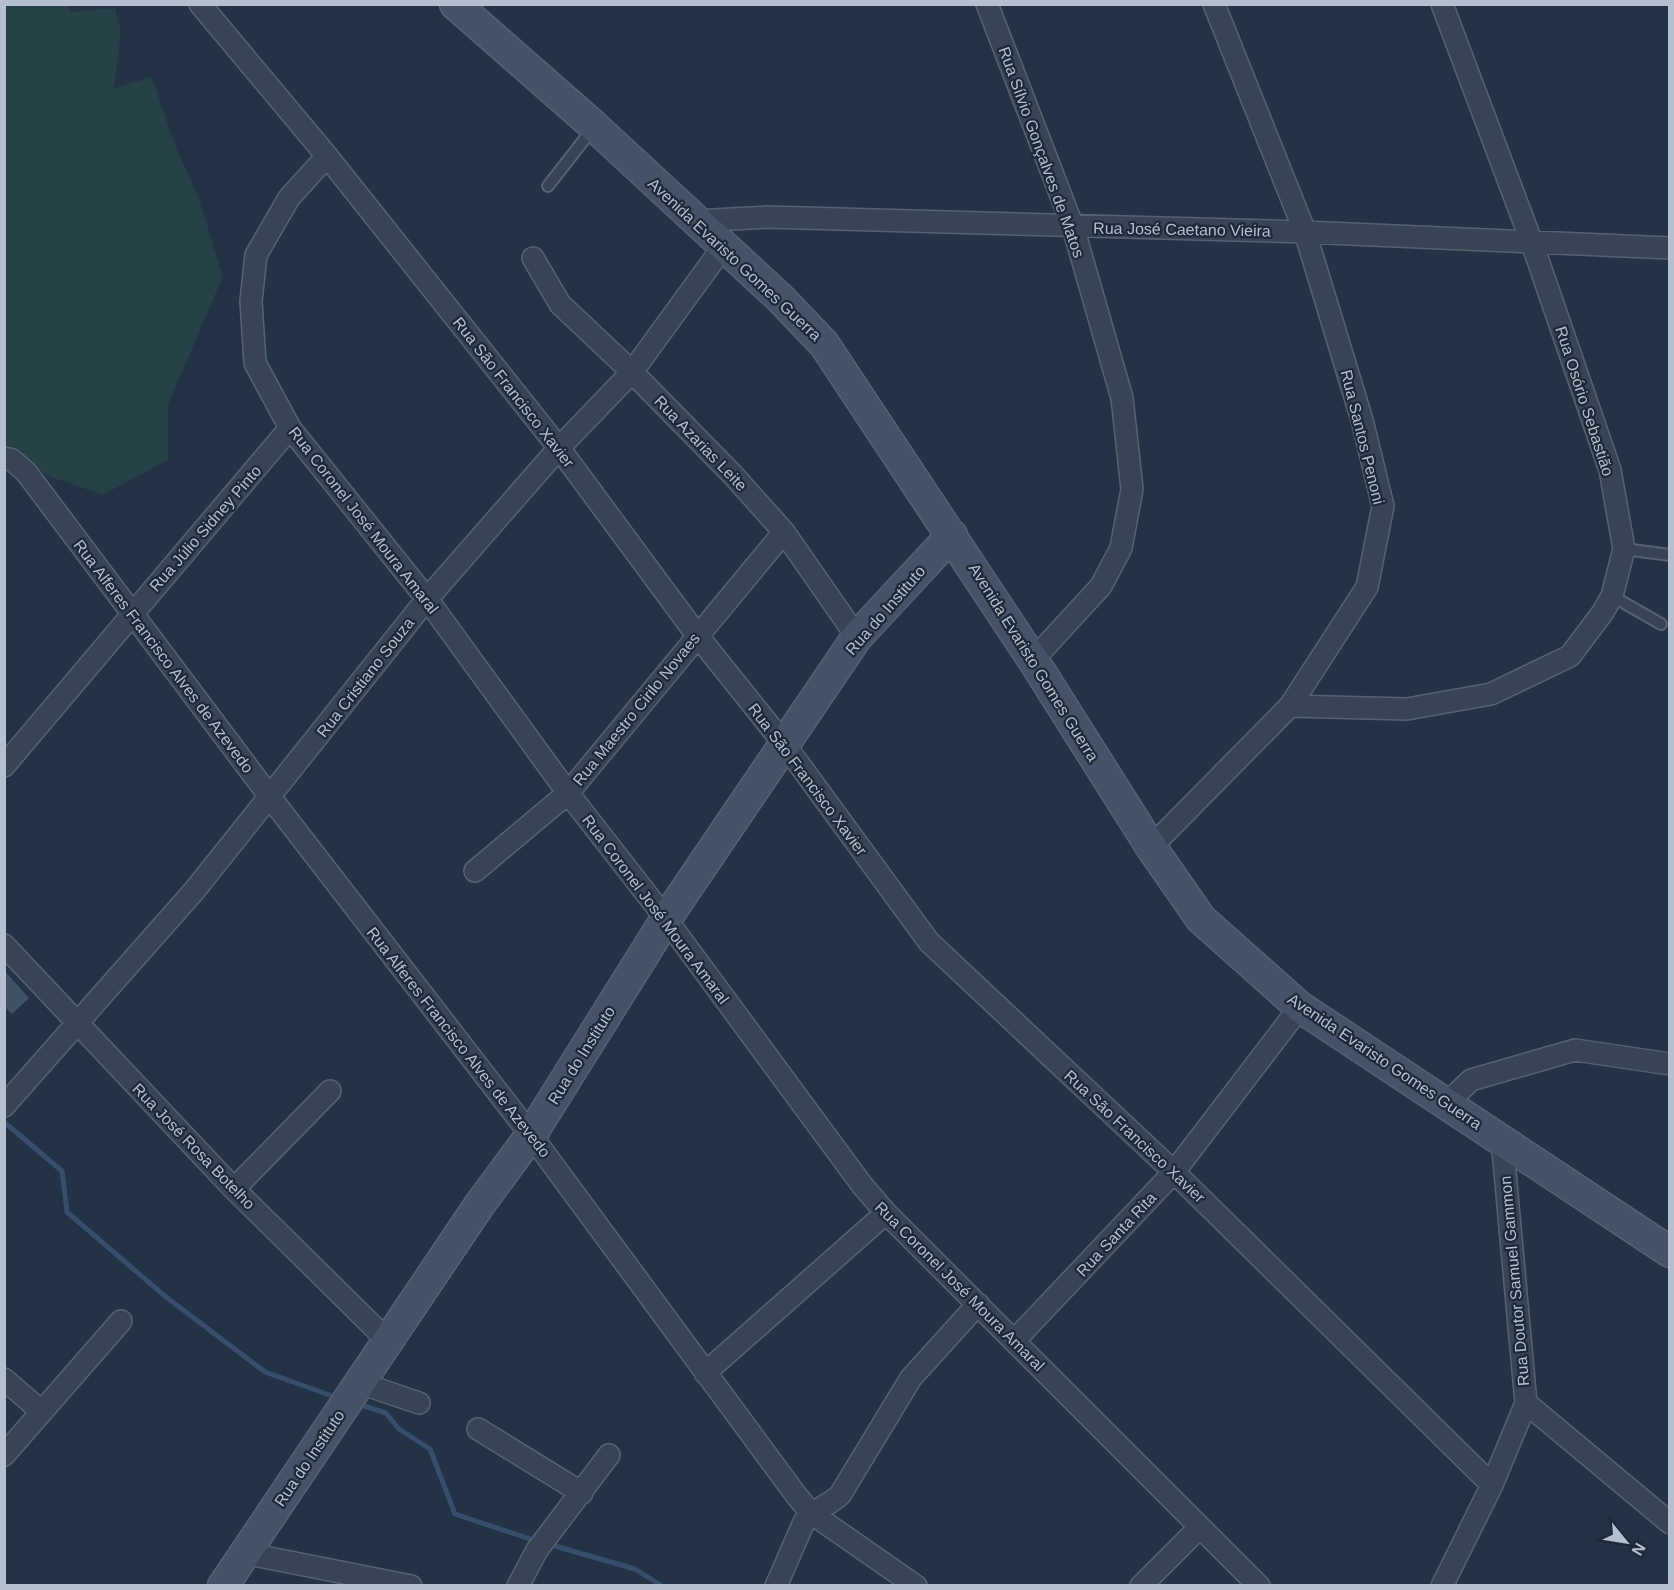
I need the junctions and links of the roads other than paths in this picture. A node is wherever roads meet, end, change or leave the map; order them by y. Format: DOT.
graph roads {
  1 [pos="200,4"];
  2 [pos="456,4"];
  3 [pos="987,4"];
  4 [pos="1214,4"];
  5 [pos="1442,4"];
  6 [pos="594,126"];
  7 [pos="327,156"];
  8 [pos="548,186"];
  9 [pos="695,220"];
  10 [pos="1073,227"];
  11 [pos="1305,232"];
  12 [pos="1532,243"];
  13 [pos="723,247"];
  14 [pos="1670,248"];
  15 [pos="533,258"];
  16 [pos="632,372"];
  17 [pos="290,428"];
  18 [pos="559,448"];
  19 [pos="4,458"];
  20 [pos="784,532"];
  21 [pos="952,535"];
  22 [pos="1624,549"];
  23 [pos="1670,555"];
  24 [pos="1612,596"];
  25 [pos="427,599"];
  26 [pos="133,612"];
  27 [pos="1661,624"];
  28 [pos="697,635"];
  29 [pos="857,638"];
  30 [pos="1034,660"];
  31 [pos="1290,706"];
  32 [pos="785,744"];
  33 [pos="4,766"];
  34 [pos="568,793"];
  35 [pos="270,797"];
  36 [pos="1151,848"];
  37 [pos="475,871"];
  38 [pos="666,919"];
  39 [pos="4,945"];
  40 [pos="1300,1007"];
  41 [pos="76,1022"];
  42 [pos="1670,1064"];
  43 [pos="330,1091"];
  44 [pos="1447,1103"];
  45 [pos="4,1106"];
  46 [pos="531,1136"];
  47 [pos="1502,1139"];
  48 [pos="1174,1172"];
  49 [pos="234,1189"];
  50 [pos="886,1213"];
  51 [pos="1670,1252"];
  52 [pos="978,1304"];
  53 [pos="121,1321"];
  54 [pos="1014,1341"];
  55 [pos="389,1342"];
  56 [pos="705,1373"];
  57 [pos="4,1379"];
  58 [pos="360,1383"];
  59 [pos="1526,1402"];
  60 [pos="419,1403"];
  61 [pos="41,1411"];
  62 [pos="478,1429"];
  63 [pos="4,1455"];
  64 [pos="609,1455"];
  65 [pos="1492,1485"];
  66 [pos="582,1493"];
  67 [pos="811,1513"];
  68 [pos="1670,1523"];
  69 [pos="1200,1527"];
  70 [pos="244,1553"];
  71 [pos="357,1580"];
  72 [pos="223,1586"];
  73 [pos="411,1586"];
  74 [pos="518,1586"];
  75 [pos="776,1586"];
  76 [pos="916,1586"];
  77 [pos="1141,1586"];
  78 [pos="1259,1586"];
  79 [pos="1442,1586"];
  1 -- 7 [label="street, Rua São Francisco Xavier"];
  2 -- 6 [label="main road, Avenida Evaristo Gomes Guerra"];
  3 -- 10 [label="street, Rua Sílvio Gonçalves de Matos"];
  4 -- 11 [label="street, Rua Santos Penoni"];
  5 -- 12 [label="street, Rua Osório Sebastião"];
  6 -- 8 [label="lane"];
  6 -- 9 [label="main road, Avenida Evaristo Gomes Guerra"];
  7 -- 17 [label="street, Rua Coronel José Moura Amaral"];
  7 -- 18 [label="street, Rua São Francisco Xavier"];
  9 -- 10 [label="street, Rua José Caetano Vieira"];
  9 -- 13 [label="main road, Avenida Evaristo Gomes Guerra"];
  10 -- 11 [label="street, Rua José Caetano Vieira"];
  10 -- 30 [label="street, Rua Sílvio Gonçalves de Matos"];
  11 -- 12 [label="street, Rua José Caetano Vieira"];
  11 -- 31 [label="street, Rua Santos Penoni"];
  12 -- 14 [label="street, Rua José Caetano Vieira"];
  12 -- 22 [label="street, Rua Osório Sebastião"];
  13 -- 16 [label="street, Rua Cristiano Souza"];
  13 -- 21 [label="main road, Avenida Evaristo Gomes Guerra"];
  15 -- 16 [label="street, Rua Azarias Leite"];
  16 -- 18 [label="street, Rua Cristiano Souza"];
  16 -- 20 [label="street, Rua Azarias Leite"];
  17 -- 25 [label="street, Rua Coronel José Moura Amaral"];
  17 -- 26 [label="street, Rua Júlio Sidney Pinto"];
  18 -- 25 [label="street, Rua Cristiano Souza"];
  18 -- 28 [label="street, Rua São Francisco Xavier"];
  19 -- 26 [label="street, Rua Alferes Francisco Alves de Azevedo"];
  20 -- 28 [label="street, Rua Maestro Cirilo Novaes"];
  20 -- 29 [label="street, Rua Azarias Leite"];
  21 -- 29 [label="main road, Rua do Instituto"];
  21 -- 30 [label="main road, Avenida Evaristo Gomes Guerra"];
  22 -- 23 [label="lane"];
  22 -- 24 [label="street, Rua Osório Sebastião"];
  24 -- 27 [label="lane"];
  24 -- 31 [label="street, Rua Osório Sebastião"];
  25 -- 34 [label="street, Rua Coronel José Moura Amaral"];
  25 -- 35 [label="street, Rua Cristiano Souza"];
  26 -- 33 [label="street, Rua Júlio Sidney Pinto"];
  26 -- 35 [label="street, Rua Alferes Francisco Alves de Azevedo"];
  28 -- 32 [label="street, Rua São Francisco Xavier"];
  28 -- 34 [label="street, Rua Maestro Cirilo Novaes"];
  29 -- 32 [label="main road, Rua do Instituto"];
  30 -- 36 [label="main road, Avenida Evaristo Gomes Guerra"];
  31 -- 36 [label="street, Rua Santos Penoni"];
  32 -- 38 [label="main road, Rua do Instituto"];
  32 -- 48 [label="street, Rua São Francisco Xavier"];
  34 -- 37 [label="street, Rua Maestro Cirilo Novaes"];
  34 -- 38 [label="street, Rua Coronel José Moura Amaral"];
  35 -- 41 [label="street, Rua Cristiano Souza"];
  35 -- 46 [label="street, Rua Alferes Francisco Alves de Azevedo"];
  36 -- 40 [label="main road, Avenida Evaristo Gomes Guerra"];
  38 -- 46 [label="main road, Rua do Instituto"];
  38 -- 50 [label="street, Rua Coronel José Moura Amaral"];
  39 -- 41 [label="street, Rua José Rosa Botelho"];
  40 -- 44 [label="main road, Avenida Evaristo Gomes Guerra"];
  40 -- 48 [label="street, Rua Santa Rita"];
  41 -- 45 [label="street, Rua Cristiano Souza"];
  41 -- 49 [label="street, Rua José Rosa Botelho"];
  42 -- 44 [label="street"];
  43 -- 49 [label="street"];
  44 -- 47 [label="main road, Avenida Evaristo Gomes Guerra"];
  46 -- 55 [label="main road, Rua do Instituto"];
  46 -- 56 [label="street, Rua Alferes Francisco Alves de Azevedo"];
  47 -- 51 [label="main road, Avenida Evaristo Gomes Guerra"];
  47 -- 59 [label="street, Rua Doutor Samuel Gammon"];
  48 -- 54 [label="street, Rua Santa Rita"];
  48 -- 65 [label="street, Rua São Francisco Xavier"];
  49 -- 55 [label="street, Rua José Rosa Botelho"];
  50 -- 52 [label="street, Rua Coronel José Moura Amaral"];
  50 -- 56 [label="street"];
  52 -- 54 [label="street, Rua Coronel José Moura Amaral"];
  52 -- 67 [label="street"];
  53 -- 61 [label="street"];
  54 -- 69 [label="street, Rua Coronel José Moura Amaral"];
  55 -- 58 [label="main road, Rua do Instituto"];
  56 -- 67 [label="street, Rua Alferes Francisco Alves de Azevedo"];
  57 -- 61 [label="street"];
  58 -- 60 [label="street"];
  58 -- 70 [label="main road, Rua do Instituto"];
  59 -- 65 [label="street, Rua Doutor Samuel Gammon"];
  59 -- 68 [label="street"];
  61 -- 63 [label="street"];
  62 -- 66 [label="street"];
  64 -- 66 [label="street"];
  65 -- 79 [label="street, Rua Doutor Samuel Gammon"];
  66 -- 74 [label="street"];
  67 -- 75 [label="street"];
  67 -- 76 [label="street, Rua Alferes Francisco Alves de Azevedo"];
  69 -- 77 [label="street"];
  69 -- 78 [label="street, Rua Coronel José Moura Amaral"];
  70 -- 71 [label="street"];
  70 -- 72 [label="main road, Rua do Instituto"];
  71 -- 73 [label="street"];
}
